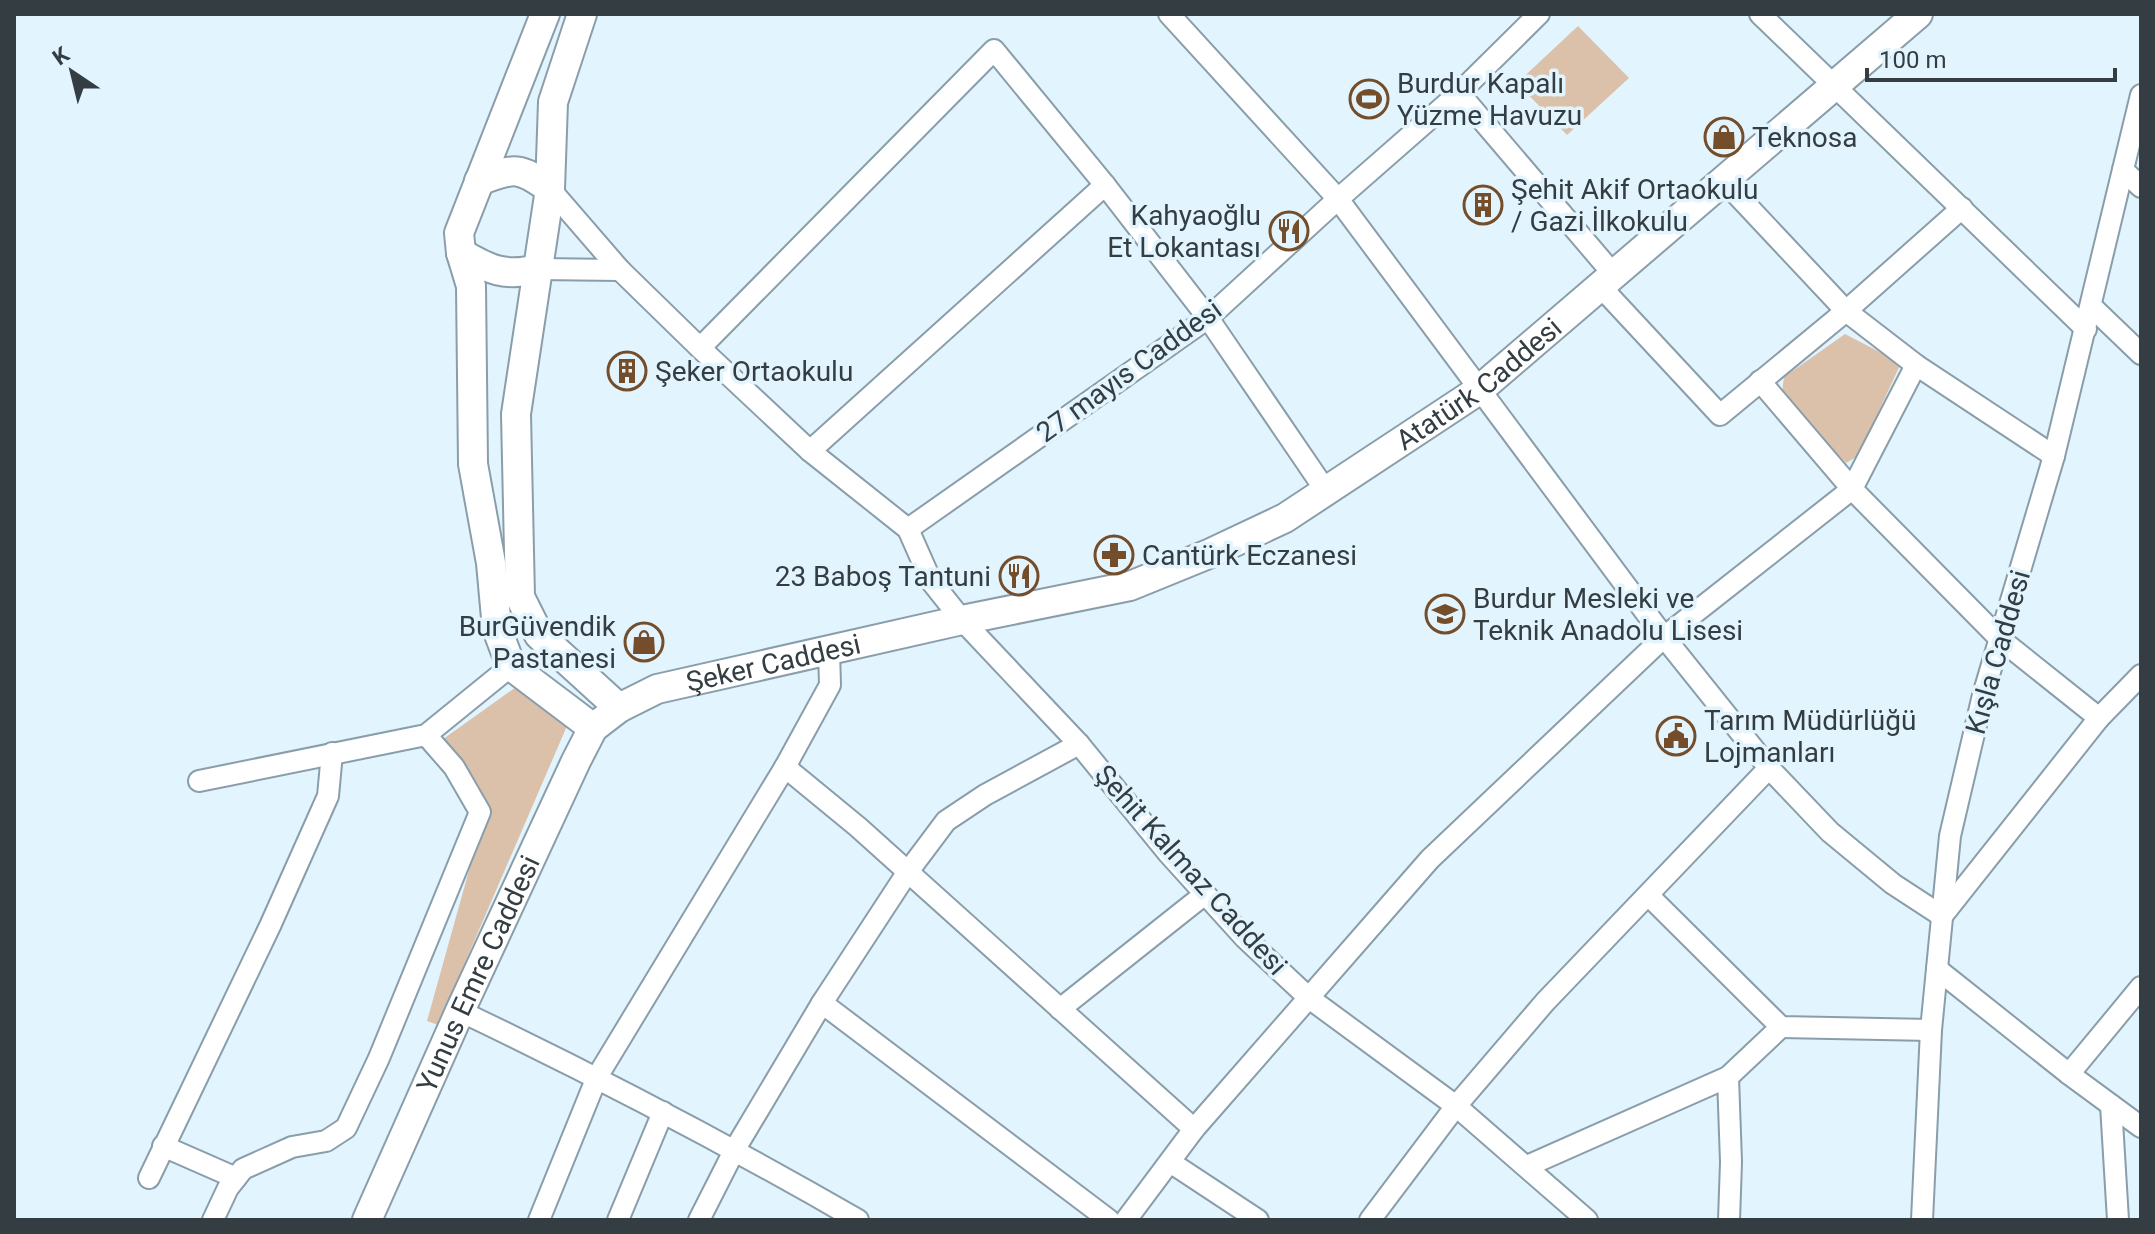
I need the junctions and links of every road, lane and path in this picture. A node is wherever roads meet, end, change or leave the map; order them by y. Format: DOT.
graph roads {
  1 [pos="545,14"];
  2 [pos="582,14"];
  3 [pos="1169,14"];
  4 [pos="1539,14"];
  5 [pos="1760,14"];
  6 [pos="1918,14"];
  7 [pos="1834,85"];
  8 [pos="1459,93"];
  9 [pos="2141,95"];
  10 [pos="2123,170"];
  11 [pos="479,181"];
  12 [pos="1724,181"];
  13 [pos="1105,185"];
  14 [pos="2141,187"];
  15 [pos="550,189"];
  16 [pos="1338,199"];
  17 [pos="1962,208"];
  18 [pos="461,253"];
  19 [pos="538,269"];
  20 [pos="620,270"];
  21 [pos="1607,280"];
  22 [pos="2091,306"];
  23 [pos="1846,311"];
  24 [pos="1208,318"];
  25 [pos="2086,329"];
  26 [pos="700,348"];
  27 [pos="2141,354"];
  28 [pos="1916,365"];
  29 [pos="1760,381"];
  30 [pos="1479,390"];
  31 [pos="810,451"];
  32 [pos="2054,456"];
  33 [pos="1852,489"];
  34 [pos="1326,491"];
  35 [pos="908,529"];
  36 [pos="962,620"];
  37 [pos="1664,637"];
  38 [pos="2000,639"];
  39 [pos="829,651"];
  40 [pos="511,666"];
  41 [pos="2141,675"];
  42 [pos="619,708"];
  43 [pos="2099,718"];
  44 [pos="593,728"];
  45 [pos="426,735"];
  46 [pos="1079,744"];
  47 [pos="332,753"];
  48 [pos="785,767"];
  49 [pos="1769,768"];
  50 [pos="199,781"];
  51 [pos="907,873"];
  52 [pos="1205,894"];
  53 [pos="1648,895"];
  54 [pos="1942,916"];
  55 [pos="1937,969"];
  56 [pos="2141,987"];
  57 [pos="1309,998"];
  58 [pos="822,1003"];
  59 [pos="1060,1009"];
  60 [pos="460,1011"];
  61 [pos="1781,1027"];
  62 [pos="1931,1030"];
  63 [pos="2069,1074"];
  64 [pos="597,1077"];
  65 [pos="1728,1077"];
  66 [pos="2111,1105"];
  67 [pos="1456,1106"];
  68 [pos="663,1112"];
  69 [pos="2141,1127"];
  70 [pos="1194,1129"];
  71 [pos="163,1146"];
  72 [pos="735,1149"];
  73 [pos="1170,1162"];
  74 [pos="1527,1166"];
  75 [pos="149,1178"];
  76 [pos="236,1178"];
  77 [pos="213,1220"];
  78 [pos="367,1220"];
  79 [pos="539,1220"];
  80 [pos="618,1220"];
  81 [pos="699,1220"];
  82 [pos="858,1220"];
  83 [pos="1109,1220"];
  84 [pos="1126,1220"];
  85 [pos="1258,1220"];
  86 [pos="1370,1220"];
  87 [pos="1587,1220"];
  88 [pos="1729,1220"];
  89 [pos="1922,1220"];
  90 [pos="2118,1220"];
  1 -- 11 [label="main road"];
  2 -- 15 [label="main road"];
  3 -- 16 [label="street"];
  4 -- 8 [label="street, 27 mayıs Caddesi"];
  5 -- 7 [label="street"];
  6 -- 7 [label="main road, Atatürk Caddesi"];
  7 -- 12 [label="main road, Atatürk Caddesi"];
  7 -- 17 [label="street"];
  8 -- 16 [label="street, 27 mayıs Caddesi"];
  8 -- 21 [label="street"];
  9 -- 10 [label="street, Kışla Caddesi"];
  10 -- 14 [label="street"];
  10 -- 22 [label="street, Kışla Caddesi"];
  11 -- 15 [label="main road"];
  11 -- 18 [label="main road"];
  12 -- 21 [label="main road, Atatürk Caddesi"];
  12 -- 23 [label="street"];
  13 -- 24 [label="street"];
  13 -- 26 [label="street"];
  13 -- 31 [label="street"];
  15 -- 19 [label="main road"];
  15 -- 20 [label="street"];
  16 -- 24 [label="street, 27 mayıs Caddesi"];
  16 -- 30 [label="street"];
  17 -- 23 [label="street"];
  17 -- 25 [label="street"];
  18 -- 19 [label="main road"];
  18 -- 40 [label="main road"];
  19 -- 20 [label="street"];
  19 -- 42 [label="main road"];
  20 -- 26 [label="street"];
  21 -- 29 [label="street"];
  21 -- 30 [label="main road, Atatürk Caddesi"];
  22 -- 25 [label="street, Kışla Caddesi"];
  22 -- 27 [label="street"];
  23 -- 28 [label="street"];
  23 -- 29 [label="street"];
  24 -- 34 [label="street"];
  24 -- 35 [label="street, 27 mayıs Caddesi"];
  25 -- 32 [label="street, Kışla Caddesi"];
  26 -- 31 [label="street"];
  28 -- 32 [label="street"];
  28 -- 33 [label="street"];
  29 -- 33 [label="street"];
  30 -- 34 [label="main road, Atatürk Caddesi"];
  30 -- 37 [label="street"];
  31 -- 35 [label="street"];
  32 -- 38 [label="street, Kışla Caddesi"];
  33 -- 37 [label="street"];
  33 -- 38 [label="street"];
  34 -- 36 [label="main road, Atatürk Caddesi"];
  35 -- 36 [label="street, Şehit Kalmaz Caddesi"];
  36 -- 39 [label="main road, Şeker Caddesi"];
  36 -- 46 [label="street, Şehit Kalmaz Caddesi"];
  37 -- 49 [label="street"];
  37 -- 57 [label="street"];
  38 -- 43 [label="street"];
  38 -- 54 [label="street, Kışla Caddesi"];
  39 -- 42 [label="main road, Şeker Caddesi"];
  39 -- 48 [label="street"];
  40 -- 44 [label="main road"];
  40 -- 45 [label="street"];
  41 -- 43 [label="street"];
  42 -- 44 [label="main road, Şeker Caddesi"];
  43 -- 54 [label="street"];
  44 -- 60 [label="main road, Yunus Emre Caddesi"];
  45 -- 47 [label="street"];
  45 -- 76 [label="street"];
  46 -- 51 [label="street"];
  46 -- 52 [label="street, Şehit Kalmaz Caddesi"];
  47 -- 50 [label="street"];
  47 -- 71 [label="street"];
  48 -- 51 [label="street"];
  48 -- 64 [label="street"];
  49 -- 53 [label="street"];
  49 -- 54 [label="street"];
  51 -- 58 [label="street"];
  51 -- 59 [label="street"];
  52 -- 57 [label="street, Şehit Kalmaz Caddesi"];
  52 -- 59 [label="street"];
  53 -- 61 [label="street"];
  53 -- 67 [label="street"];
  54 -- 55 [label="street, Kışla Caddesi"];
  55 -- 62 [label="street, Kışla Caddesi"];
  55 -- 63 [label="street"];
  56 -- 63 [label="street"];
  57 -- 67 [label="street, Şehit Kalmaz Caddesi"];
  57 -- 70 [label="street"];
  58 -- 72 [label="street"];
  58 -- 83 [label="street"];
  59 -- 70 [label="street"];
  60 -- 64 [label="street"];
  60 -- 78 [label="main road, Yunus Emre Caddesi"];
  61 -- 62 [label="street"];
  61 -- 65 [label="street"];
  62 -- 89 [label="street, Kışla Caddesi"];
  63 -- 66 [label="street"];
  64 -- 68 [label="street"];
  64 -- 79 [label="street"];
  65 -- 74 [label="street"];
  65 -- 88 [label="street"];
  66 -- 69 [label="street"];
  66 -- 90 [label="street"];
  67 -- 74 [label="street, Şehit Kalmaz Caddesi"];
  67 -- 86 [label="street"];
  68 -- 72 [label="street"];
  68 -- 80 [label="street"];
  70 -- 73 [label="street"];
  71 -- 75 [label="street"];
  71 -- 76 [label="street"];
  72 -- 81 [label="street"];
  72 -- 82 [label="street"];
  73 -- 84 [label="street"];
  73 -- 85 [label="street"];
  74 -- 87 [label="street, Şehit Kalmaz Caddesi"];
  76 -- 77 [label="street"];
}
